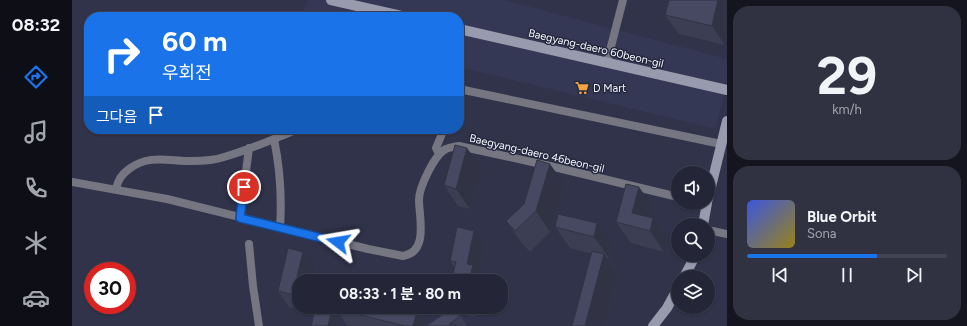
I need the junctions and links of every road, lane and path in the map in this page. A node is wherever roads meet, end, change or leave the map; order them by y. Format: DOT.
graph roads {
  1 [pos="331,0"];
  2 [pos="623,0"];
  3 [pos="384,12"];
  4 [pos="464,30"];
  5 [pos="607,62"];
  6 [pos="464,90"];
  7 [pos="727,90"];
  8 [pos="727,121"];
  9 [pos="286,134"];
  10 [pos="442,134"];
  11 [pos="274,139"];
  12 [pos="721,144"];
  13 [pos="249,148"];
  14 [pos="439,154"];
  15 [pos="715,167"];
  16 [pos="72,182"];
  17 [pos="116,189"];
  18 [pos="671,196"];
  19 [pos="240,218"];
  20 [pos="280,228"];
  21 [pos="715,231"];
  22 [pos="727,234"];
  23 [pos="249,244"];
  24 [pos="671,301"];
  25 [pos="259,326"];
  26 [pos="654,326"];
  1 -- 3 [label="street"];
  2 -- 5 [label="street"];
  4 -- 5 [label="street, Baegyang-daero 60beon-gil"];
  5 -- 7 [label="street, Baegyang-daero 60beon-gil"];
  6 -- 12 [label="street"];
  8 -- 12 [label="street"];
  9 -- 11 [label="street"];
  10 -- 14 [label="street"];
  11 -- 13 [label="street"];
  11 -- 20 [label="street"];
  12 -- 15 [label="street"];
  13 -- 17 [label="street"];
  13 -- 19 [label="street"];
  14 -- 18 [label="street, Baegyang-daero 46beon-gil"];
  14 -- 20 [label="street"];
  16 -- 17 [label="street"];
  17 -- 19 [label="street"];
  19 -- 20 [label="street"];
  21 -- 22 [label="street"];
  23 -- 25 [label="street"];
  24 -- 26 [label="street"];
}
